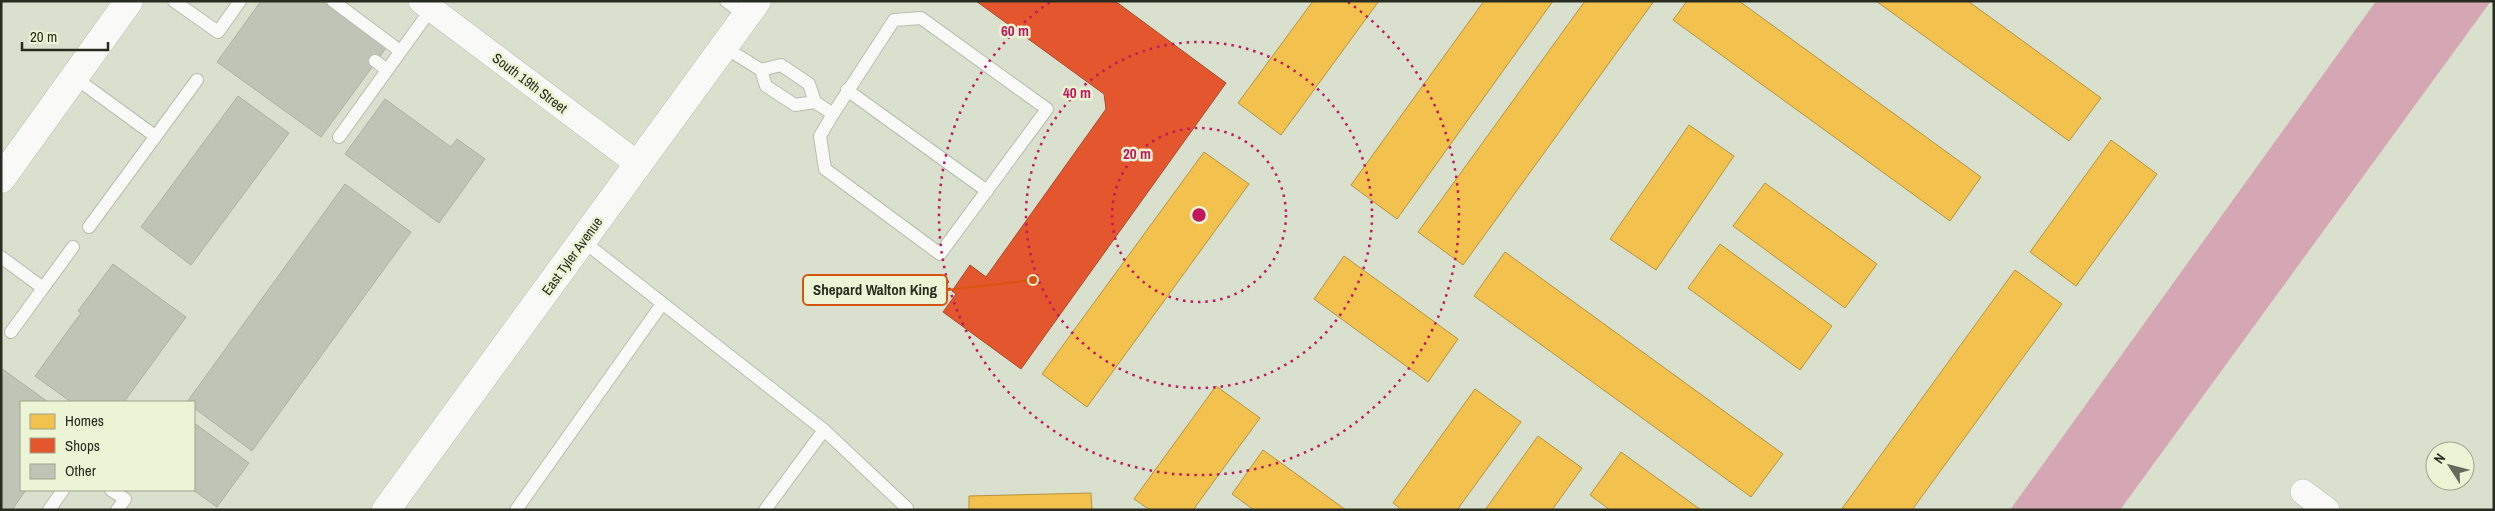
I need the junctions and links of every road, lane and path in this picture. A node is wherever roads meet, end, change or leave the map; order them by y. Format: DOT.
graph roads {
  1 [pos="129,1"];
  2 [pos="174,1"];
  3 [pos="240,1"];
  4 [pos="333,1"];
  5 [pos="429,4"];
  6 [pos="743,6"];
  7 [pos="724,47"];
  8 [pos="400,51"];
  9 [pos="374,61"];
  10 [pos="387,70"];
  11 [pos="762,70"];
  12 [pos="74,78"];
  13 [pos="197,80"];
  14 [pos="847,90"];
  15 [pos="816,102"];
  16 [pos="833,114"];
  17 [pos="155,136"];
  18 [pos="339,137"];
  19 [pos="638,164"];
  20 [pos="1,179"];
  21 [pos="988,191"];
  22 [pos="89,226"];
  23 [pos="583,241"];
  24 [pos="73,247"];
  25 [pos="1,257"];
  26 [pos="43,288"];
  27 [pos="662,304"];
  28 [pos="11,332"];
  29 [pos="824,430"];
  30 [pos="62,491"];
  31 [pos="112,491"];
  32 [pos="2303,492"];
  33 [pos="907,508"];
  34 [pos="49,510"];
  35 [pos="117,510"];
  36 [pos="386,510"];
  37 [pos="516,510"];
  38 [pos="765,510"];
  39 [pos="2327,510"];
  1 -- 12 [label="main road"];
  2 -- 3 [label="lane"];
  4 -- 8 [label="lane"];
  5 -- 8 [label="lane"];
  5 -- 19 [label="street, South 19th Street"];
  6 -- 7 [label="main road, East Tyler Avenue"];
  7 -- 11 [label="lane"];
  7 -- 19 [label="main road, East Tyler Avenue"];
  8 -- 10 [label="lane"];
  9 -- 10 [label="lane"];
  10 -- 18 [label="lane"];
  11 -- 15 [label="lane"];
  11 -- 15 [label="lane"];
  12 -- 17 [label="lane"];
  12 -- 20 [label="main road"];
  13 -- 17 [label="lane"];
  14 -- 16 [label="lane"];
  14 -- 21 [label="lane"];
  14 -- 21 [label="lane"];
  15 -- 16 [label="lane"];
  16 -- 21 [label="lane"];
  17 -- 22 [label="lane"];
  19 -- 23 [label="main road, East Tyler Avenue"];
  23 -- 27 [label="lane"];
  23 -- 36 [label="main road, East Tyler Avenue"];
  24 -- 26 [label="lane"];
  25 -- 26 [label="lane"];
  26 -- 28 [label="lane"];
  27 -- 29 [label="lane"];
  27 -- 37 [label="lane"];
  29 -- 33 [label="lane"];
  29 -- 38 [label="lane"];
  30 -- 34 [label="lane"];
  31 -- 35 [label="lane"];
  32 -- 39 [label="street"];
}
